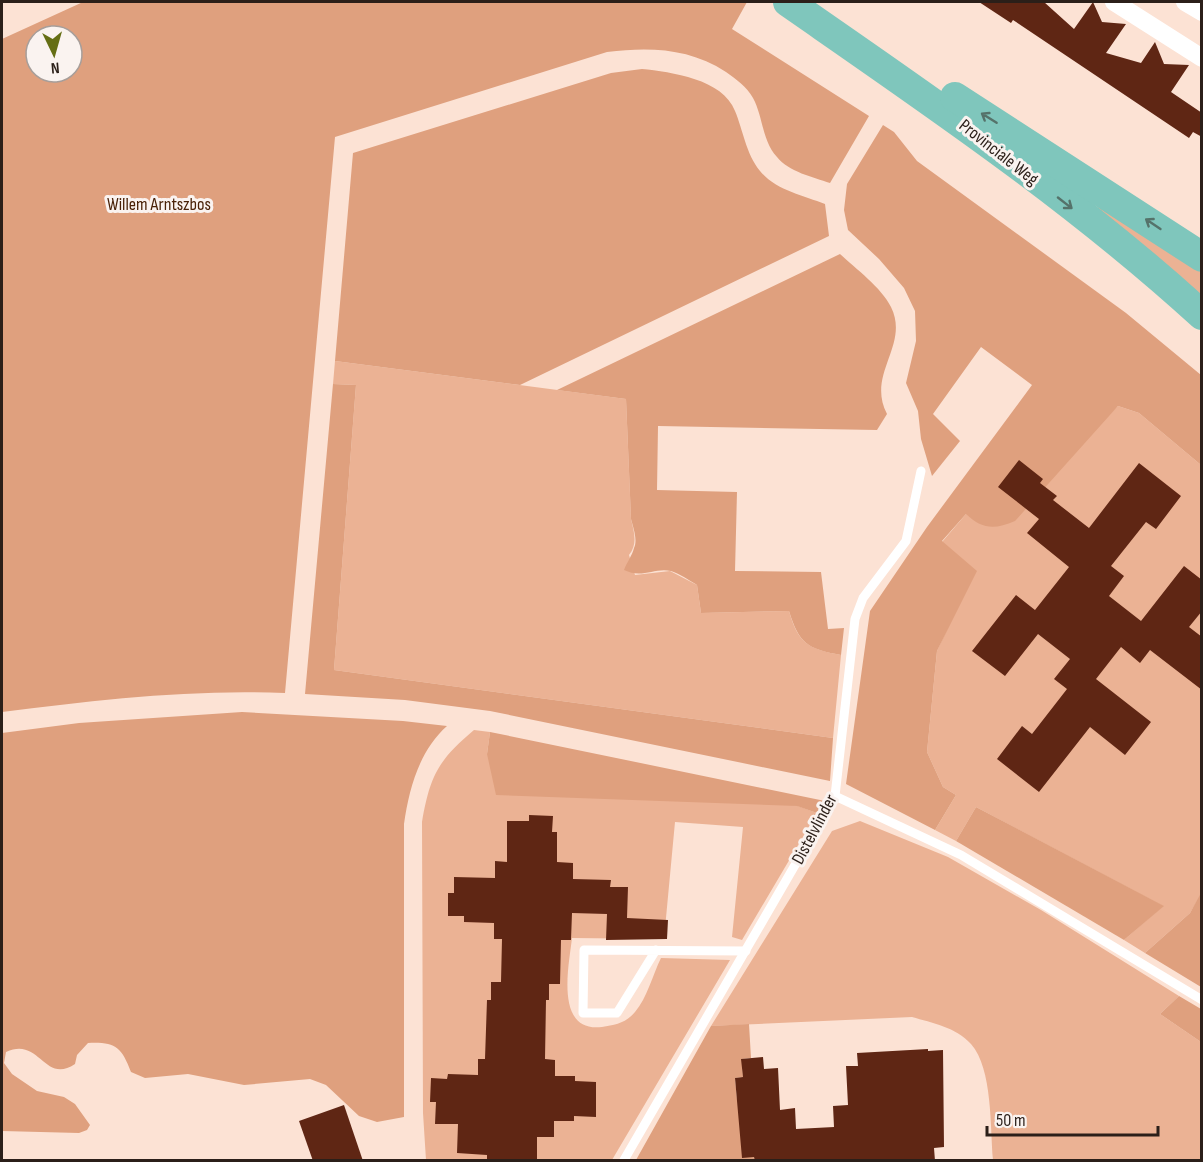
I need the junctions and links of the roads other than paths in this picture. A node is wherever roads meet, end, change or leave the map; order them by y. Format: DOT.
graph roads {
  1 [pos="788,2"];
  2 [pos="793,2"];
  3 [pos="1113,2"];
  4 [pos="1185,2"];
  5 [pos="1202,12"];
  6 [pos="1202,58"];
  7 [pos="1202,257"];
  8 [pos="1202,315"];
  9 [pos="921,471"];
  10 [pos="835,796"];
  11 [pos="656,950"];
  12 [pos="746,951"];
  13 [pos="1202,1000"];
  14 [pos="624,1161"];
  1 -- 8 [label="main road, Provinciale Weg, one-way"];
  7 -- 2 [label="main road, Provinciale Weg, one-way"];
  3 -- 6 [label="street"];
  4 -- 5 [label="street"];
  9 -- 10 [label="lane, Distelvlinder"];
  10 -- 12 [label="lane, Distelvlinder"];
  10 -- 13 [label="lane"];
  11 -- 11 [label="lane"];
  11 -- 12 [label="lane"];
  12 -- 14 [label="lane, Distelvlinder"];
}
